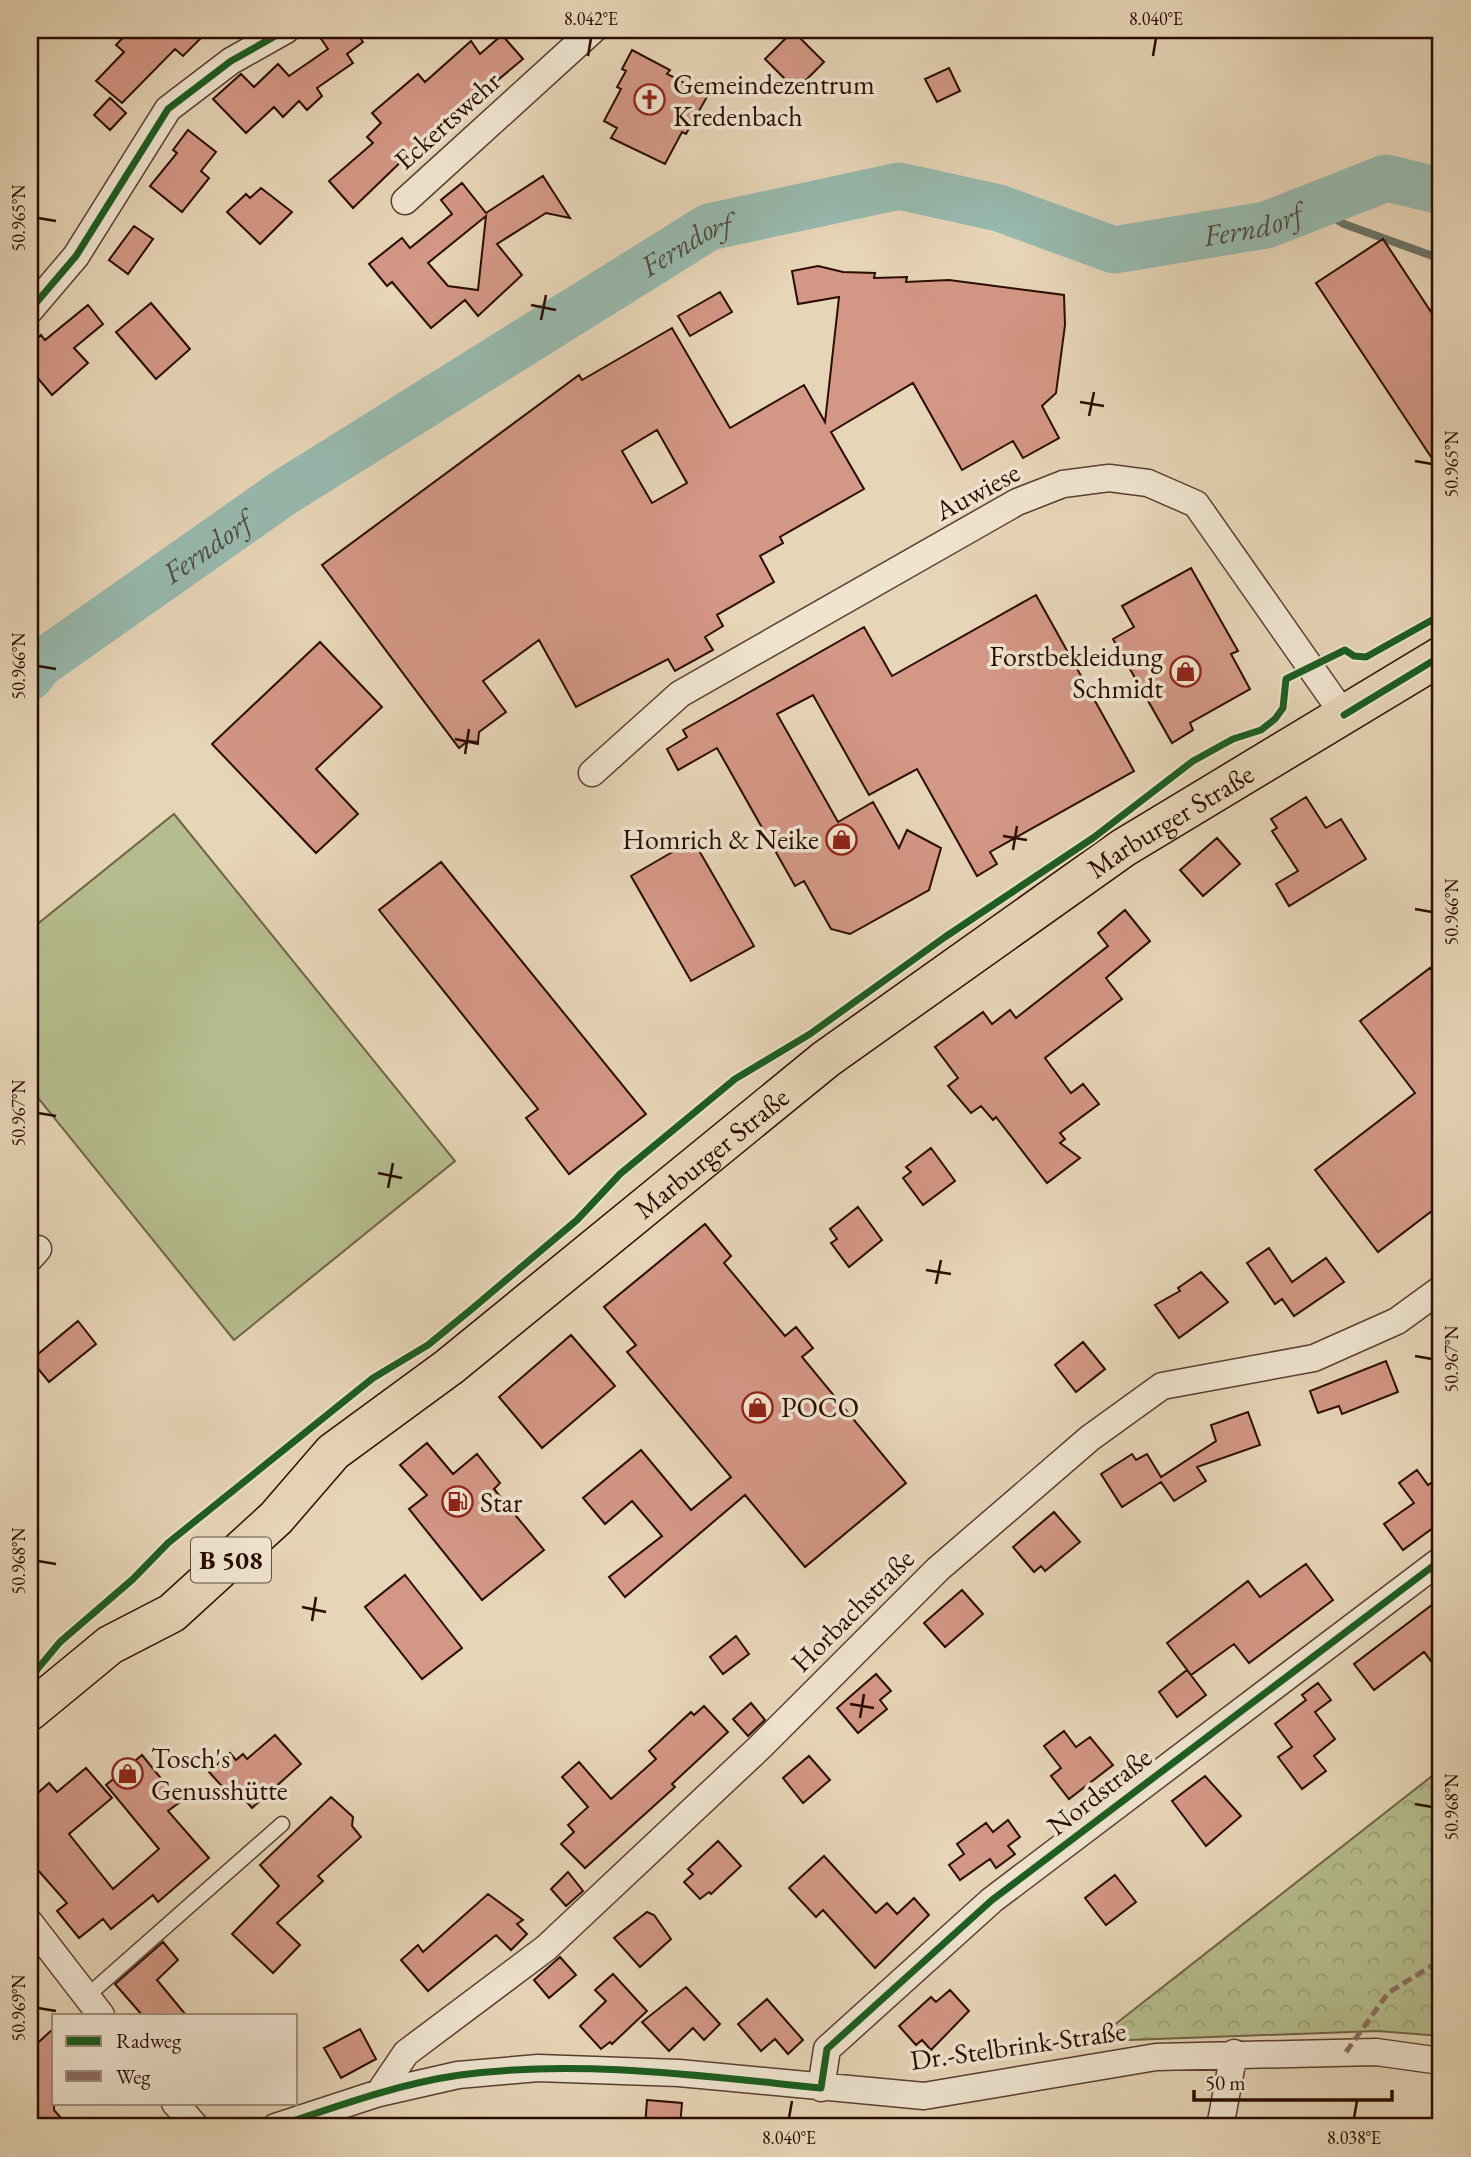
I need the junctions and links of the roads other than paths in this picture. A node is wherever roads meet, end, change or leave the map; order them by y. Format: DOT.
graph roads {
  1 [pos="286,30"];
  2 [pos="593,30"];
  3 [pos="405,201"];
  4 [pos="30,310"];
  5 [pos="1441,656"];
  6 [pos="1344,715"];
  7 [pos="592,773"];
  8 [pos="1441,1289"];
  9 [pos="1441,1560"];
  10 [pos="30,1711"];
  11 [pos="282,1824"];
  12 [pos="30,1923"];
  13 [pos="94,2006"];
  14 [pos="1234,2053"];
  15 [pos="1441,2061"];
  16 [pos="821,2088"];
  17 [pos="379,2093"];
  18 [pos="177,2104"];
  19 [pos="196,2127"];
  20 [pos="275,2127"];
  21 [pos="1220,2127"];
  1 -- 4 [label="street"];
  2 -- 3 [label="street, Eckertswehr"];
  5 -- 6 [label="main road, Marburger Straße / B 508"];
  6 -- 7 [label="street, Auwiese"];
  6 -- 10 [label="main road, Marburger Straße / B 508"];
  8 -- 17 [label="street, Horbachstraße"];
  9 -- 16 [label="street, Nordstraße"];
  11 -- 13 [label="lane"];
  12 -- 13 [label="street"];
  14 -- 15 [label="street, Dr.-Stelbrink-Straße"];
  14 -- 16 [label="street, Dr.-Stelbrink-Straße"];
  14 -- 21 [label="street"];
  16 -- 17 [label="street, Dr.-Stelbrink-Straße"];
  17 -- 20 [label="street, Dr.-Stelbrink-Straße"];
  18 -- 19 [label="street"];
}
